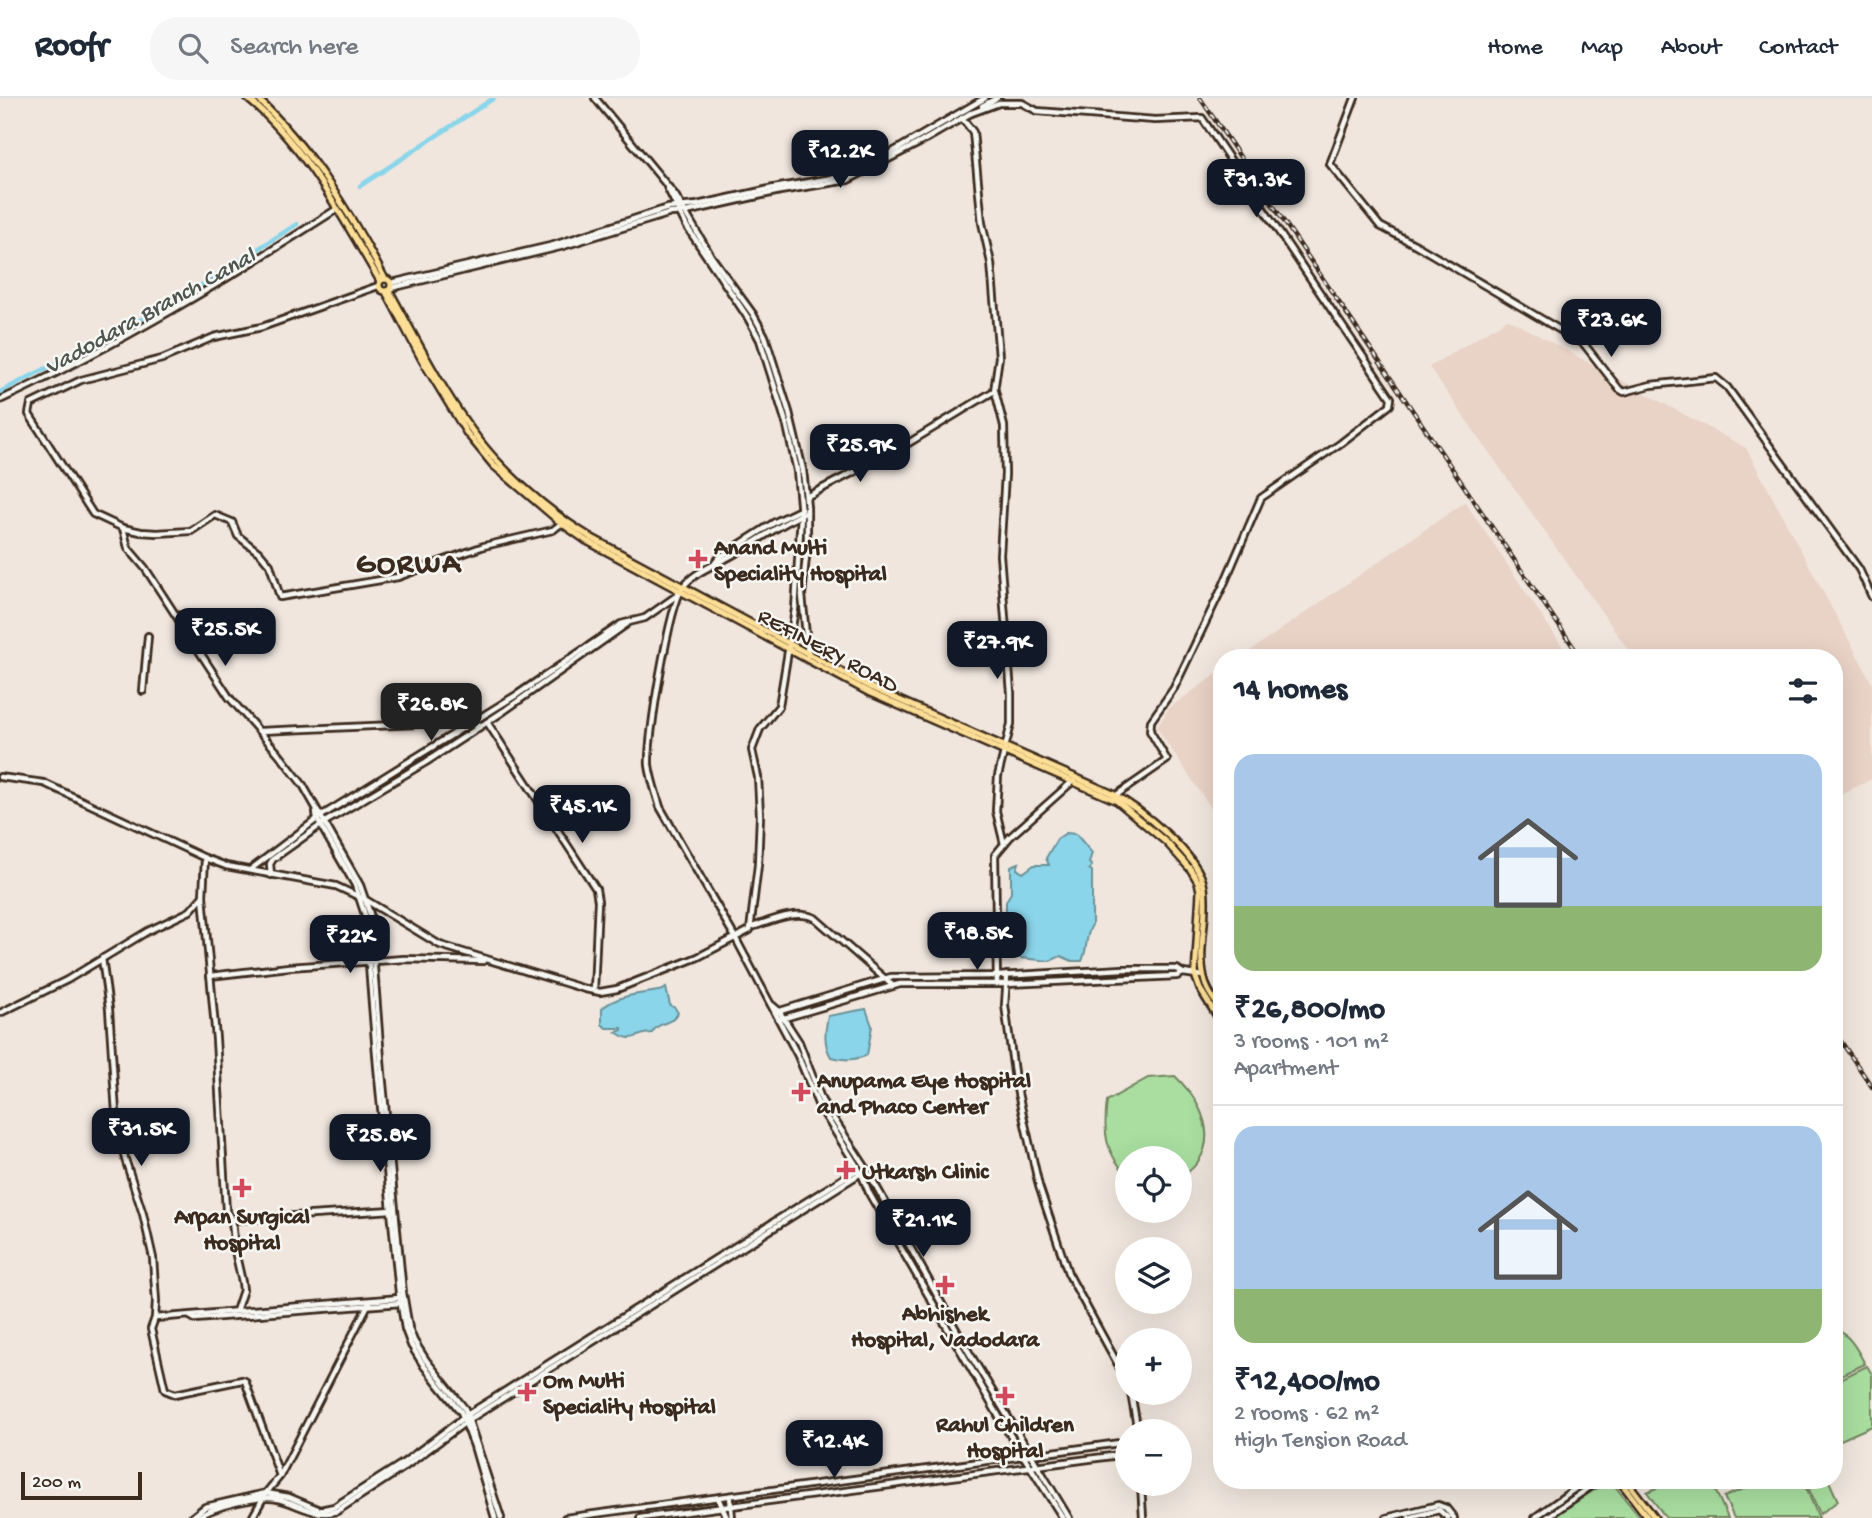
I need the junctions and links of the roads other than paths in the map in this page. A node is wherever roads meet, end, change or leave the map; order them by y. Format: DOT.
graph roads {
  1 [pos="247,98"];
  2 [pos="257,98"];
  3 [pos="595,98"];
  4 [pos="985,98"];
  5 [pos="997,98"];
  6 [pos="1355,98"];
  7 [pos="969,114"];
  8 [pos="962,118"];
  9 [pos="278,122"];
  10 [pos="325,184"];
  11 [pos="667,187"];
  12 [pos="675,206"];
  13 [pos="682,206"];
  14 [pos="337,209"];
  15 [pos="679,212"];
  16 [pos="686,212"];
  17 [pos="386,286"];
  18 [pos="771,366"];
  19 [pos="995,389"];
  20 [pos="0,400"];
  21 [pos="806,497"];
  22 [pos="804,511"];
  23 [pos="563,522"];
  24 [pos="123,528"];
  25 [pos="681,590"];
  26 [pos="1872,597"];
  27 [pos="148,636"];
  28 [pos="788,645"];
  29 [pos="578,655"];
  30 [pos="808,656"];
  31 [pos="143,691"];
  32 [pos="484,724"];
  33 [pos="470,725"];
  34 [pos="259,732"];
  35 [pos="1006,748"];
  36 [pos="0,777"];
  37 [pos="380,780"];
  38 [pos="1073,781"];
  39 [pos="384,787"];
  40 [pos="1114,797"];
  41 [pos="321,821"];
  42 [pos="1004,844"];
  43 [pos="205,858"];
  44 [pos="249,870"];
  45 [pos="271,875"];
  46 [pos="203,896"];
  47 [pos="364,899"];
  48 [pos="751,928"];
  49 [pos="736,939"];
  50 [pos="102,958"];
  51 [pos="372,961"];
  52 [pos="490,961"];
  53 [pos="1183,973"];
  54 [pos="1007,975"];
  55 [pos="1195,975"];
  56 [pos="210,976"];
  57 [pos="997,976"];
  58 [pos="1203,976"];
  59 [pos="884,978"];
  60 [pos="997,983"];
  61 [pos="1007,984"];
  62 [pos="892,985"];
  63 [pos="594,991"];
  64 [pos="1213,998"];
  65 [pos="1213,1010"];
  66 [pos="776,1012"];
  67 [pos="0,1013"];
  68 [pos="780,1019"];
  69 [pos="860,1171"];
  70 [pos="394,1210"];
  71 [pos="232,1220"];
  72 [pos="402,1300"];
  73 [pos="369,1303"];
  74 [pos="236,1311"];
  75 [pos="190,1316"];
  76 [pos="155,1318"];
  77 [pos="1115,1359"];
  78 [pos="466,1418"];
  79 [pos="1115,1444"];
  80 [pos="1030,1455"];
  81 [pos="1024,1456"];
  82 [pos="1115,1456"];
  83 [pos="1034,1467"];
  84 [pos="280,1476"];
  85 [pos="1574,1489"];
  86 [pos="1587,1489"];
  87 [pos="1626,1489"];
  88 [pos="1633,1489"];
  89 [pos="265,1496"];
  90 [pos="730,1496"];
  91 [pos="1142,1496"];
  92 [pos="718,1497"];
  93 [pos="731,1507"];
  94 [pos="723,1508"];
  95 [pos="191,1518"];
  96 [pos="198,1518"];
  97 [pos="253,1518"];
  98 [pos="495,1518"];
  99 [pos="501,1518"];
  100 [pos="565,1518"];
  101 [pos="640,1518"];
  102 [pos="730,1518"];
  103 [pos="1063,1518"];
  104 [pos="1069,1518"];
  105 [pos="1143,1518"];
  106 [pos="1386,1518"];
  107 [pos="1409,1518"];
  108 [pos="1448,1518"];
  109 [pos="1454,1518"];
  110 [pos="1534,1518"];
  111 [pos="1546,1518"];
  112 [pos="1648,1518"];
  113 [pos="1655,1518"];
  1 -- 9 [label="main road, REFINERY ROAD"];
  2 -- 9 [label="main road, REFINERY ROAD"];
  3 -- 11 [label="street"];
  4 -- 13 [label="street"];
  5 -- 7 [label="street"];
  6 -- 26 [label="street"];
  7 -- 8 [label="street"];
  7 -- 40 [label="street"];
  8 -- 16 [label="street"];
  8 -- 19 [label="street"];
  9 -- 10 [label="main road, REFINERY ROAD"];
  10 -- 14 [label="main road, REFINERY ROAD"];
  10 -- 17 [label="main road, REFINERY ROAD"];
  11 -- 12 [label="street"];
  11 -- 13 [label="street"];
  12 -- 13 [label="street"];
  12 -- 15 [label="street"];
  12 -- 17 [label="street"];
  13 -- 16 [label="street"];
  14 -- 17 [label="main road, REFINERY ROAD"];
  14 -- 20 [label="street"];
  15 -- 16 [label="street"];
  15 -- 17 [label="street"];
  15 -- 18 [label="street"];
  16 -- 18 [label="street"];
  17 -- 23 [label="main road, REFINERY ROAD"];
  17 -- 24 [label="street"];
  18 -- 21 [label="street"];
  18 -- 22 [label="street"];
  19 -- 21 [label="street"];
  19 -- 35 [label="street"];
  21 -- 22 [label="street"];
  22 -- 25 [label="street"];
  22 -- 28 [label="street"];
  22 -- 30 [label="street"];
  23 -- 24 [label="street"];
  23 -- 25 [label="main road, REFINERY ROAD"];
  24 -- 34 [label="street"];
  25 -- 28 [label="main road, REFINERY ROAD"];
  25 -- 29 [label="street"];
  25 -- 49 [label="street"];
  27 -- 31 [label="street"];
  28 -- 30 [label="main road, REFINERY ROAD"];
  28 -- 48 [label="street"];
  29 -- 32 [label="street"];
  29 -- 33 [label="street"];
  30 -- 35 [label="main road, REFINERY ROAD"];
  32 -- 33 [label="street"];
  32 -- 39 [label="street"];
  32 -- 63 [label="street"];
  33 -- 34 [label="street"];
  33 -- 37 [label="street"];
  34 -- 41 [label="street"];
  35 -- 38 [label="main road, REFINERY ROAD"];
  35 -- 40 [label="main road, REFINERY ROAD"];
  35 -- 42 [label="street"];
  36 -- 43 [label="street"];
  37 -- 39 [label="street"];
  37 -- 41 [label="street"];
  38 -- 40 [label="main road, REFINERY ROAD"];
  38 -- 42 [label="street"];
  39 -- 41 [label="street"];
  40 -- 55 [label="main road, REFINERY ROAD"];
  40 -- 58 [label="main road, REFINERY ROAD"];
  41 -- 44 [label="street"];
  41 -- 45 [label="street"];
  41 -- 47 [label="street"];
  42 -- 57 [label="street"];
  43 -- 44 [label="street"];
  43 -- 46 [label="street"];
  44 -- 45 [label="street"];
  45 -- 47 [label="street"];
  46 -- 50 [label="street"];
  46 -- 56 [label="street"];
  47 -- 51 [label="street"];
  47 -- 52 [label="street"];
  48 -- 49 [label="street"];
  48 -- 59 [label="street"];
  49 -- 63 [label="street"];
  49 -- 66 [label="street"];
  50 -- 67 [label="street"];
  50 -- 76 [label="street"];
  51 -- 52 [label="street"];
  51 -- 56 [label="street"];
  51 -- 70 [label="street"];
  52 -- 63 [label="street"];
  53 -- 54 [label="street"];
  53 -- 55 [label="street"];
  53 -- 61 [label="street"];
  54 -- 57 [label="street"];
  54 -- 61 [label="street"];
  55 -- 58 [label="street"];
  55 -- 65 [label="main road"];
  56 -- 71 [label="street"];
  57 -- 59 [label="street"];
  57 -- 60 [label="street"];
  58 -- 64 [label="main road, REFINERY ROAD"];
  59 -- 62 [label="street"];
  59 -- 66 [label="street"];
  60 -- 61 [label="street"];
  60 -- 62 [label="street"];
  61 -- 77 [label="street"];
  62 -- 68 [label="street"];
  66 -- 68 [label="street"];
  68 -- 69 [label="street"];
  68 -- 80 [label="street"];
  69 -- 78 [label="street"];
  69 -- 81 [label="street"];
  70 -- 71 [label="street"];
  70 -- 72 [label="street"];
  71 -- 74 [label="street"];
  72 -- 73 [label="street"];
  72 -- 78 [label="street"];
  73 -- 74 [label="street"];
  73 -- 75 [label="street"];
  73 -- 84 [label="street"];
  74 -- 75 [label="street"];
  75 -- 76 [label="street"];
  76 -- 84 [label="street"];
  78 -- 89 [label="street"];
  78 -- 98 [label="street"];
  78 -- 99 [label="street"];
  79 -- 80 [label="street"];
  80 -- 81 [label="street"];
  80 -- 83 [label="street"];
  81 -- 83 [label="street"];
  81 -- 90 [label="street"];
  82 -- 83 [label="street"];
  83 -- 93 [label="street"];
  83 -- 103 [label="street"];
  83 -- 104 [label="street"];
  84 -- 89 [label="street"];
  85 -- 110 [label="street"];
  86 -- 111 [label="street"];
  87 -- 112 [label="main road"];
  88 -- 113 [label="main road"];
  89 -- 95 [label="street"];
  89 -- 96 [label="street"];
  89 -- 97 [label="street"];
  90 -- 92 [label="street"];
  90 -- 93 [label="street"];
  91 -- 105 [label="street"];
  92 -- 94 [label="street"];
  92 -- 100 [label="street"];
  93 -- 94 [label="street"];
  93 -- 102 [label="street"];
  94 -- 101 [label="street"];
  94 -- 102 [label="street"];
  106 -- 109 [label="street"];
  107 -- 108 [label="street"];
}
